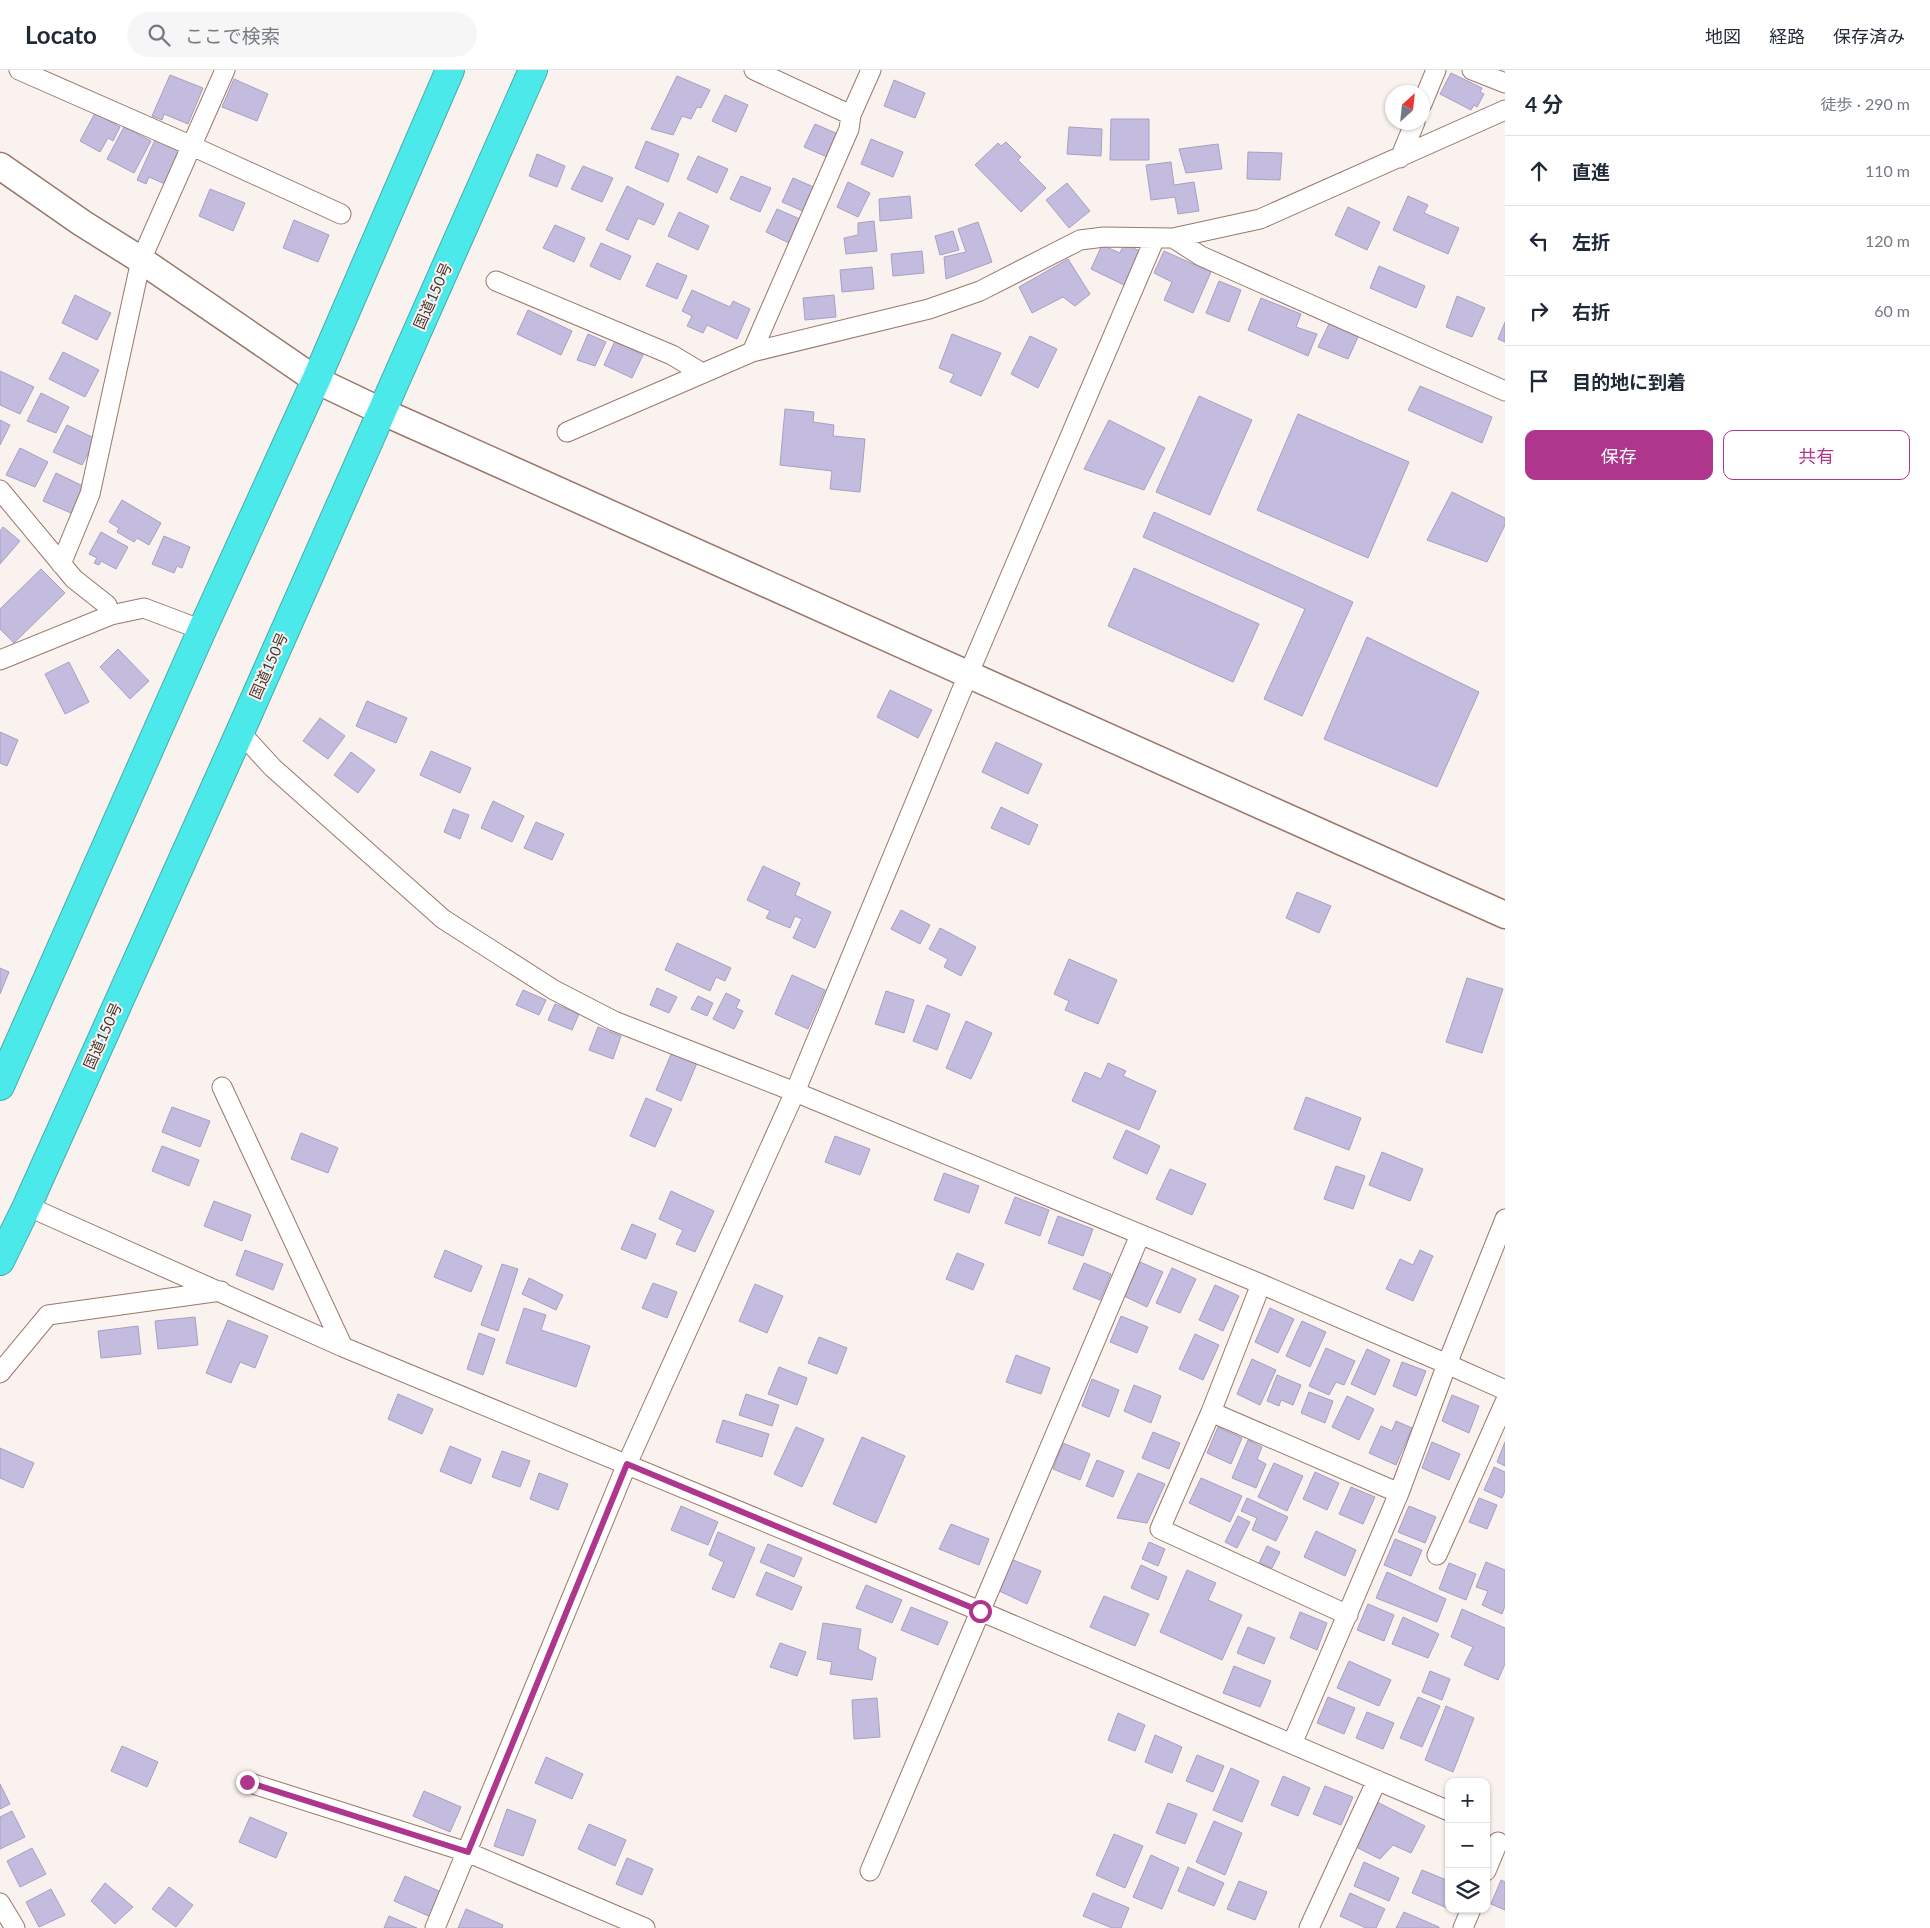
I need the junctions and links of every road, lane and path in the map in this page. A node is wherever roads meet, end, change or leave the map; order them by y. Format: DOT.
graph roads {
  1 [pos="19,70"];
  2 [pos="225,70"];
  3 [pos="450,70"];
  4 [pos="533,70"];
  5 [pos="754,70"];
  6 [pos="871,70"];
  7 [pos="1436,70"];
  8 [pos="1472,70"];
  9 [pos="1505,84"];
  10 [pos="1430,85"];
  11 [pos="1505,110"];
  12 [pos="851,115"];
  13 [pos="1412,130"];
  14 [pos="192,146"];
  15 [pos="1400,158"];
  16 [pos="0,166"];
  17 [pos="340,214"];
  18 [pos="1164,238"];
  19 [pos="141,260"];
  20 [pos="496,281"];
  21 [pos="752,352"];
  22 [pos="702,373"];
  23 [pos="316,380"];
  24 [pos="1505,391"];
  25 [pos="381,411"];
  26 [pos="568,432"];
  27 [pos="0,490"];
  28 [pos="61,564"];
  29 [pos="111,614"];
  30 [pos="202,630"];
  31 [pos="0,660"];
  32 [pos="968,675"];
  33 [pos="240,732"];
  34 [pos="1505,915"];
  35 [pos="0,1086"];
  36 [pos="222,1086"];
  37 [pos="795,1092"];
  38 [pos="27,1206"];
  39 [pos="1505,1219"];
  40 [pos="1140,1235"];
  41 [pos="0,1261"];
  42 [pos="1261,1284"];
  43 [pos="220,1292"];
  44 [pos="344,1347"];
  45 [pos="1448,1364"];
  46 [pos="0,1372"];
  47 [pos="1505,1390"];
  48 [pos="1505,1402"];
  49 [pos="1211,1412"];
  50 [pos="627,1464"];
  51 [pos="1399,1493"];
  52 [pos="1437,1555"];
  53 [pos="980,1611"];
  54 [pos="1348,1615"];
  55 [pos="1292,1744"];
  56 [pos="1376,1780"];
  57 [pos="247,1782"];
  58 [pos="1445,1809"];
  59 [pos="1496,1841"];
  60 [pos="468,1852"];
  61 [pos="1487,1868"];
  62 [pos="870,1871"];
  63 [pos="0,1903"];
  64 [pos="1469,1913"];
  65 [pos="15,1928"];
  66 [pos="435,1928"];
  67 [pos="645,1928"];
  68 [pos="1308,1928"];
  69 [pos="1463,1928"];
  1 -- 14 [label="street"];
  2 -- 14 [label="street"];
  3 -- 23 [label="highway"];
  4 -- 25 [label="highway, 国道150号"];
  5 -- 12 [label="street"];
  6 -- 12 [label="street"];
  7 -- 10 [label="street"];
  8 -- 9 [label="street"];
  11 -- 15 [label="street"];
  12 -- 21 [label="street"];
  13 -- 15 [label="street"];
  14 -- 17 [label="street"];
  14 -- 19 [label="street"];
  15 -- 18 [label="street"];
  16 -- 19 [label="street"];
  18 -- 21 [label="street"];
  18 -- 24 [label="street"];
  18 -- 32 [label="street"];
  19 -- 23 [label="street"];
  19 -- 28 [label="street"];
  20 -- 22 [label="street"];
  21 -- 22 [label="street"];
  22 -- 26 [label="street"];
  23 -- 25 [label="street"];
  23 -- 30 [label="highway"];
  25 -- 32 [label="street"];
  25 -- 33 [label="highway, 国道150号"];
  27 -- 28 [label="street"];
  28 -- 29 [label="street"];
  29 -- 30 [label="street"];
  29 -- 31 [label="street"];
  30 -- 35 [label="highway"];
  32 -- 34 [label="street"];
  32 -- 37 [label="street"];
  33 -- 37 [label="street"];
  33 -- 38 [label="highway, 国道150号"];
  36 -- 44 [label="street"];
  37 -- 40 [label="street"];
  37 -- 50 [label="street"];
  38 -- 41 [label="highway, 国道150号"];
  38 -- 43 [label="street"];
  39 -- 45 [label="street"];
  40 -- 42 [label="street"];
  40 -- 53 [label="street"];
  42 -- 45 [label="street"];
  42 -- 49 [label="street"];
  43 -- 44 [label="street"];
  43 -- 46 [label="street"];
  44 -- 50 [label="street"];
  45 -- 47 [label="street"];
  45 -- 51 [label="street"];
  48 -- 52 [label="street"];
  49 -- 51 [label="street"];
  49 -- 54 [label="street"];
  50 -- 53 [label="street"];
  50 -- 60 [label="street"];
  51 -- 54 [label="street"];
  53 -- 55 [label="street"];
  53 -- 62 [label="street"];
  54 -- 55 [label="street"];
  55 -- 56 [label="street"];
  56 -- 58 [label="street"];
  56 -- 68 [label="street"];
  57 -- 60 [label="street"];
  59 -- 61 [label="street"];
  60 -- 66 [label="street"];
  60 -- 67 [label="street"];
  63 -- 65 [label="street"];
  64 -- 69 [label="street"];
}
